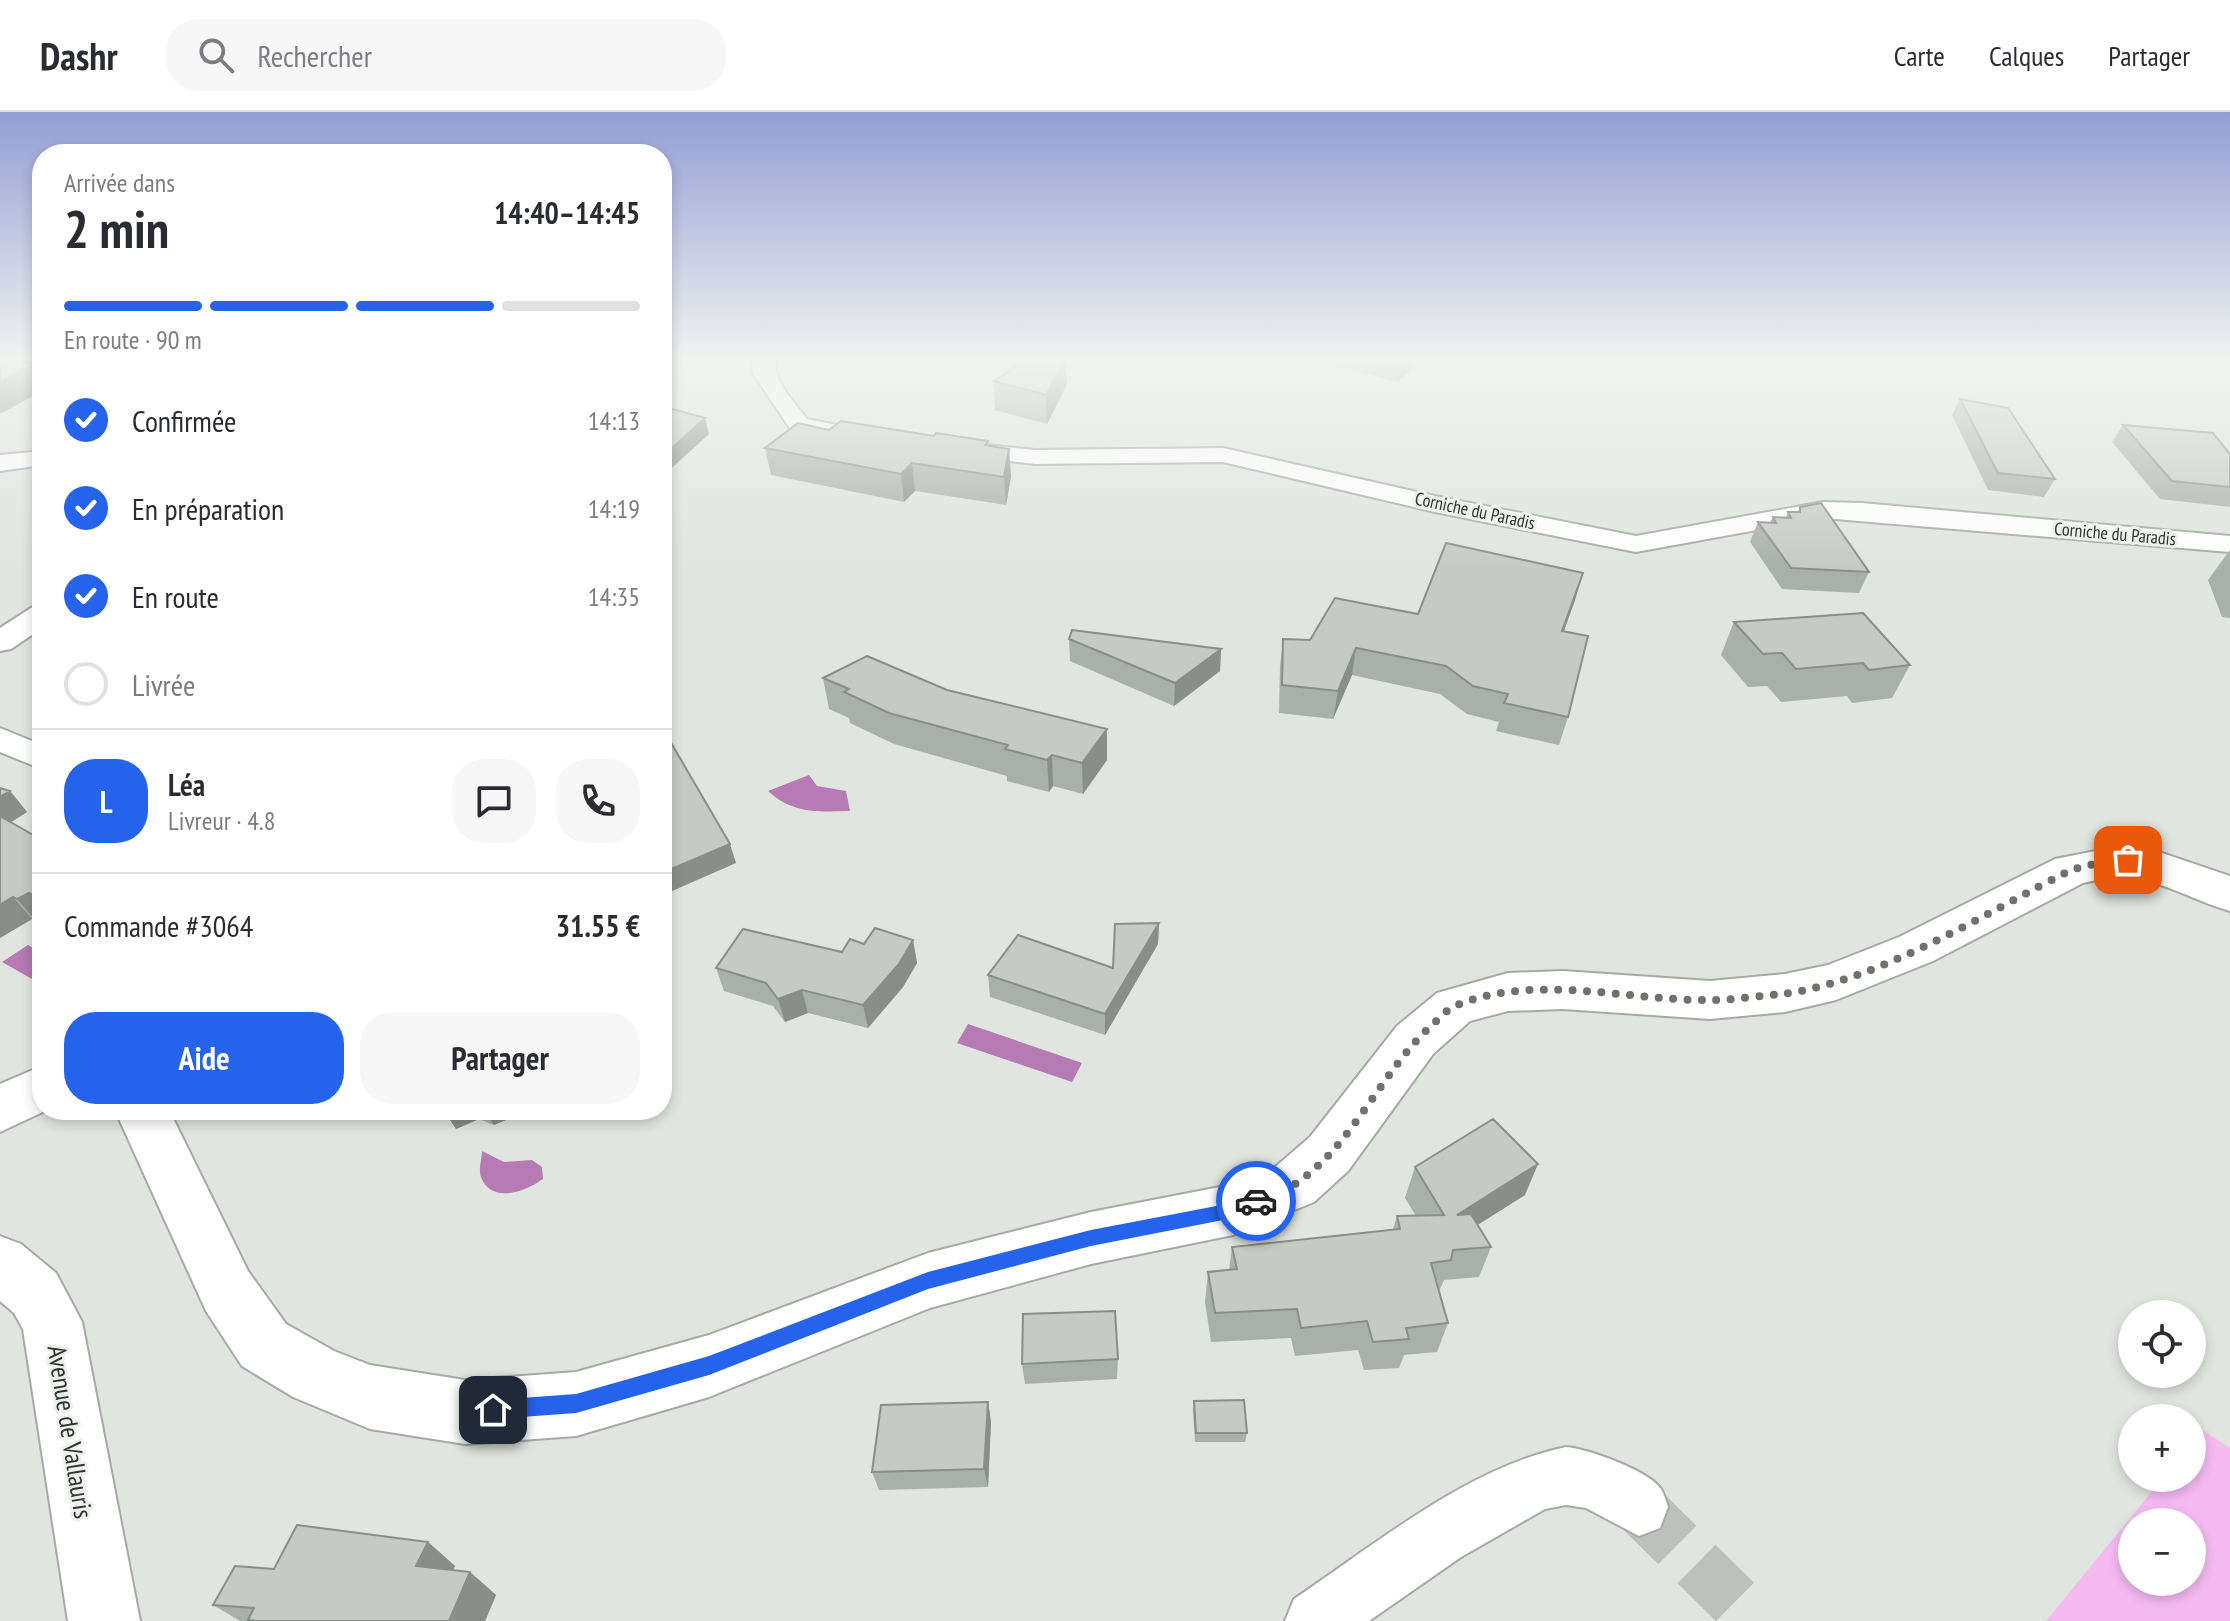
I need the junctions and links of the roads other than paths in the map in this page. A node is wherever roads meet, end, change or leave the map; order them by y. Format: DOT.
graph roads {
  1 [pos="818,428"];
  2 [pos="867,437"];
  3 [pos="927,445"];
  4 [pos="32,459"];
  5 [pos="0,463"];
  6 [pos="2230,544"];
  7 [pos="32,621"];
  8 [pos="0,642"];
  9 [pos="0,739"];
  10 [pos="32,753"];
  11 [pos="2230,895"];
  12 [pos="32,1092"];
  13 [pos="0,1110"];
  14 [pos="147,1120"];
  15 [pos="0,1263"];
  16 [pos="1639,1507"];
  17 [pos="104,1621"];
  18 [pos="1316,1621"];
  1 -- 2 [label="street"];
  3 -- 6 [label="street, Corniche du Paradis"];
  4 -- 5 [label="street"];
  7 -- 8 [label="street"];
  9 -- 10 [label="street"];
  11 -- 14 [label="main road"];
  12 -- 13 [label="main road"];
  15 -- 17 [label="main road, Avenue de Vallauris"];
  16 -- 18 [label="street"];
}
